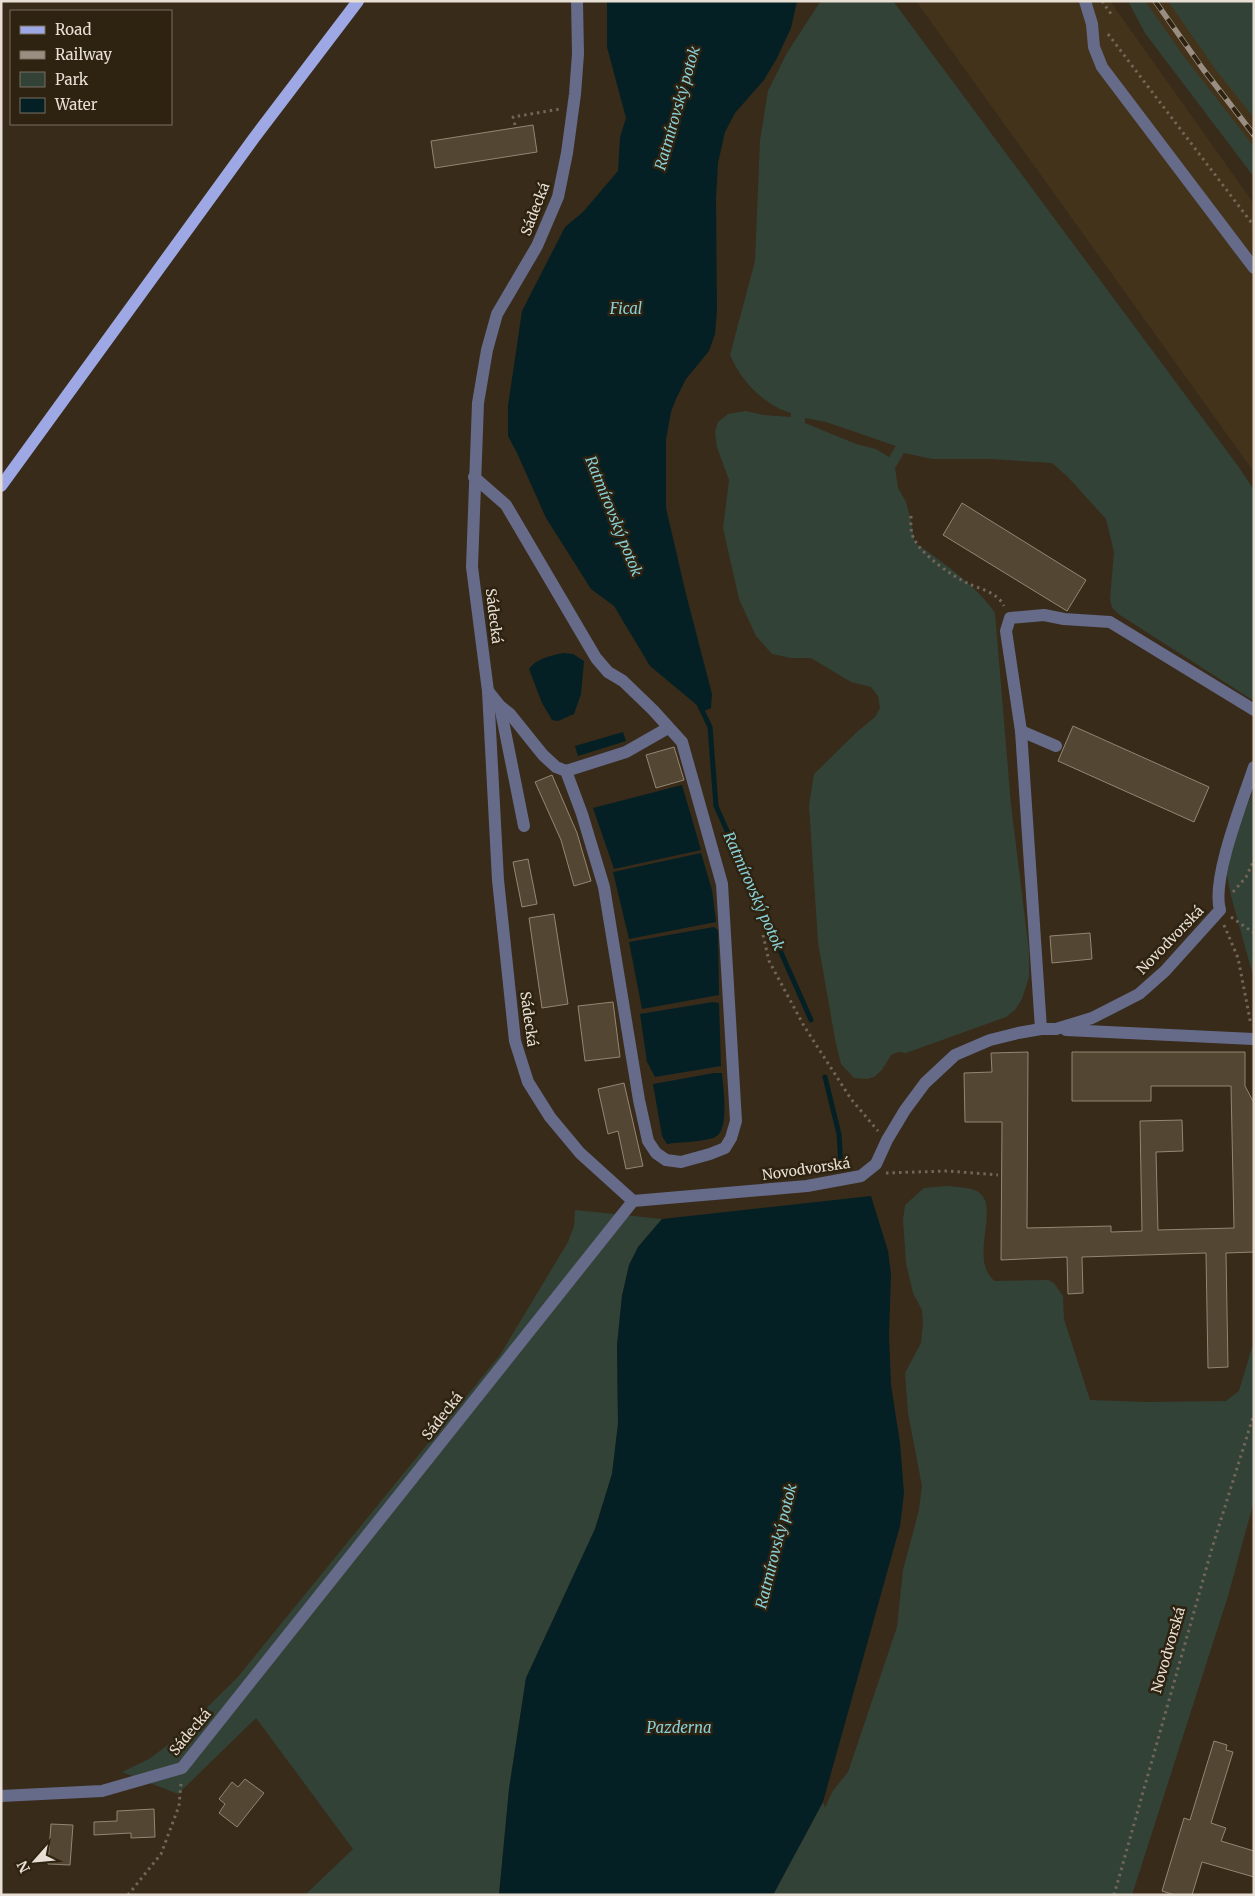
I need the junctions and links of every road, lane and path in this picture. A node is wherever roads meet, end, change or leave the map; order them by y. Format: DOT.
graph roads {
  1 [pos="358,1"];
  2 [pos="577,1"];
  3 [pos="1085,1"];
  4 [pos="1102,1"];
  5 [pos="1111,14"];
  6 [pos="1106,32"];
  7 [pos="573,107"];
  8 [pos="515,124"];
  9 [pos="1254,226"];
  10 [pos="1254,268"];
  11 [pos="474,477"];
  12 [pos="1,486"];
  13 [pos="911,516"];
  14 [pos="1010,618"];
  15 [pos="488,691"];
  16 [pos="500,706"];
  17 [pos="1254,710"];
  18 [pos="668,728"];
  19 [pos="1022,731"];
  20 [pos="1056,746"];
  21 [pos="1254,767"];
  22 [pos="566,771"];
  23 [pos="524,826"];
  24 [pos="1254,860"];
  25 [pos="1218,906"];
  26 [pos="1254,933"];
  27 [pos="763,935"];
  28 [pos="1041,1029"];
  29 [pos="1056,1029"];
  30 [pos="1253,1039"];
  31 [pos="886,1140"];
  32 [pos="998,1175"];
  33 [pos="861,1176"];
  34 [pos="634,1202"];
  35 [pos="1254,1414"];
  36 [pos="182,1768"];
  37 [pos="1,1796"];
  38 [pos="128,1895"];
  39 [pos="1114,1895"];
  1 -- 12 [label="main road"];
  2 -- 7 [label="street, Sádecká"];
  3 -- 10 [label="street"];
  4 -- 5 [label="path"];
  6 -- 9 [label="path"];
  7 -- 8 [label="path"];
  7 -- 11 [label="street, Sádecká"];
  11 -- 15 [label="street, Sádecká"];
  11 -- 18 [label="street"];
  13 -- 14 [label="path"];
  14 -- 17 [label="street"];
  14 -- 19 [label="street"];
  15 -- 16 [label="street"];
  15 -- 34 [label="street, Sádecká"];
  16 -- 22 [label="street"];
  16 -- 23 [label="street"];
  18 -- 22 [label="street"];
  18 -- 22 [label="street"];
  19 -- 20 [label="street"];
  19 -- 28 [label="street"];
  21 -- 25 [label="street"];
  24 -- 25 [label="path"];
  25 -- 26 [label="path"];
  25 -- 29 [label="street, Novodvorská"];
  25 -- 30 [label="path, Novodvorská"];
  27 -- 31 [label="path"];
  28 -- 29 [label="street, Novodvorská"];
  28 -- 31 [label="street, Novodvorská"];
  29 -- 30 [label="street"];
  31 -- 33 [label="street, Novodvorská"];
  32 -- 33 [label="path"];
  33 -- 34 [label="street, Novodvorská"];
  34 -- 36 [label="street, Sádecká"];
  35 -- 39 [label="path, Novodvorská"];
  36 -- 37 [label="street, Sádecká"];
  36 -- 38 [label="path"];
}
